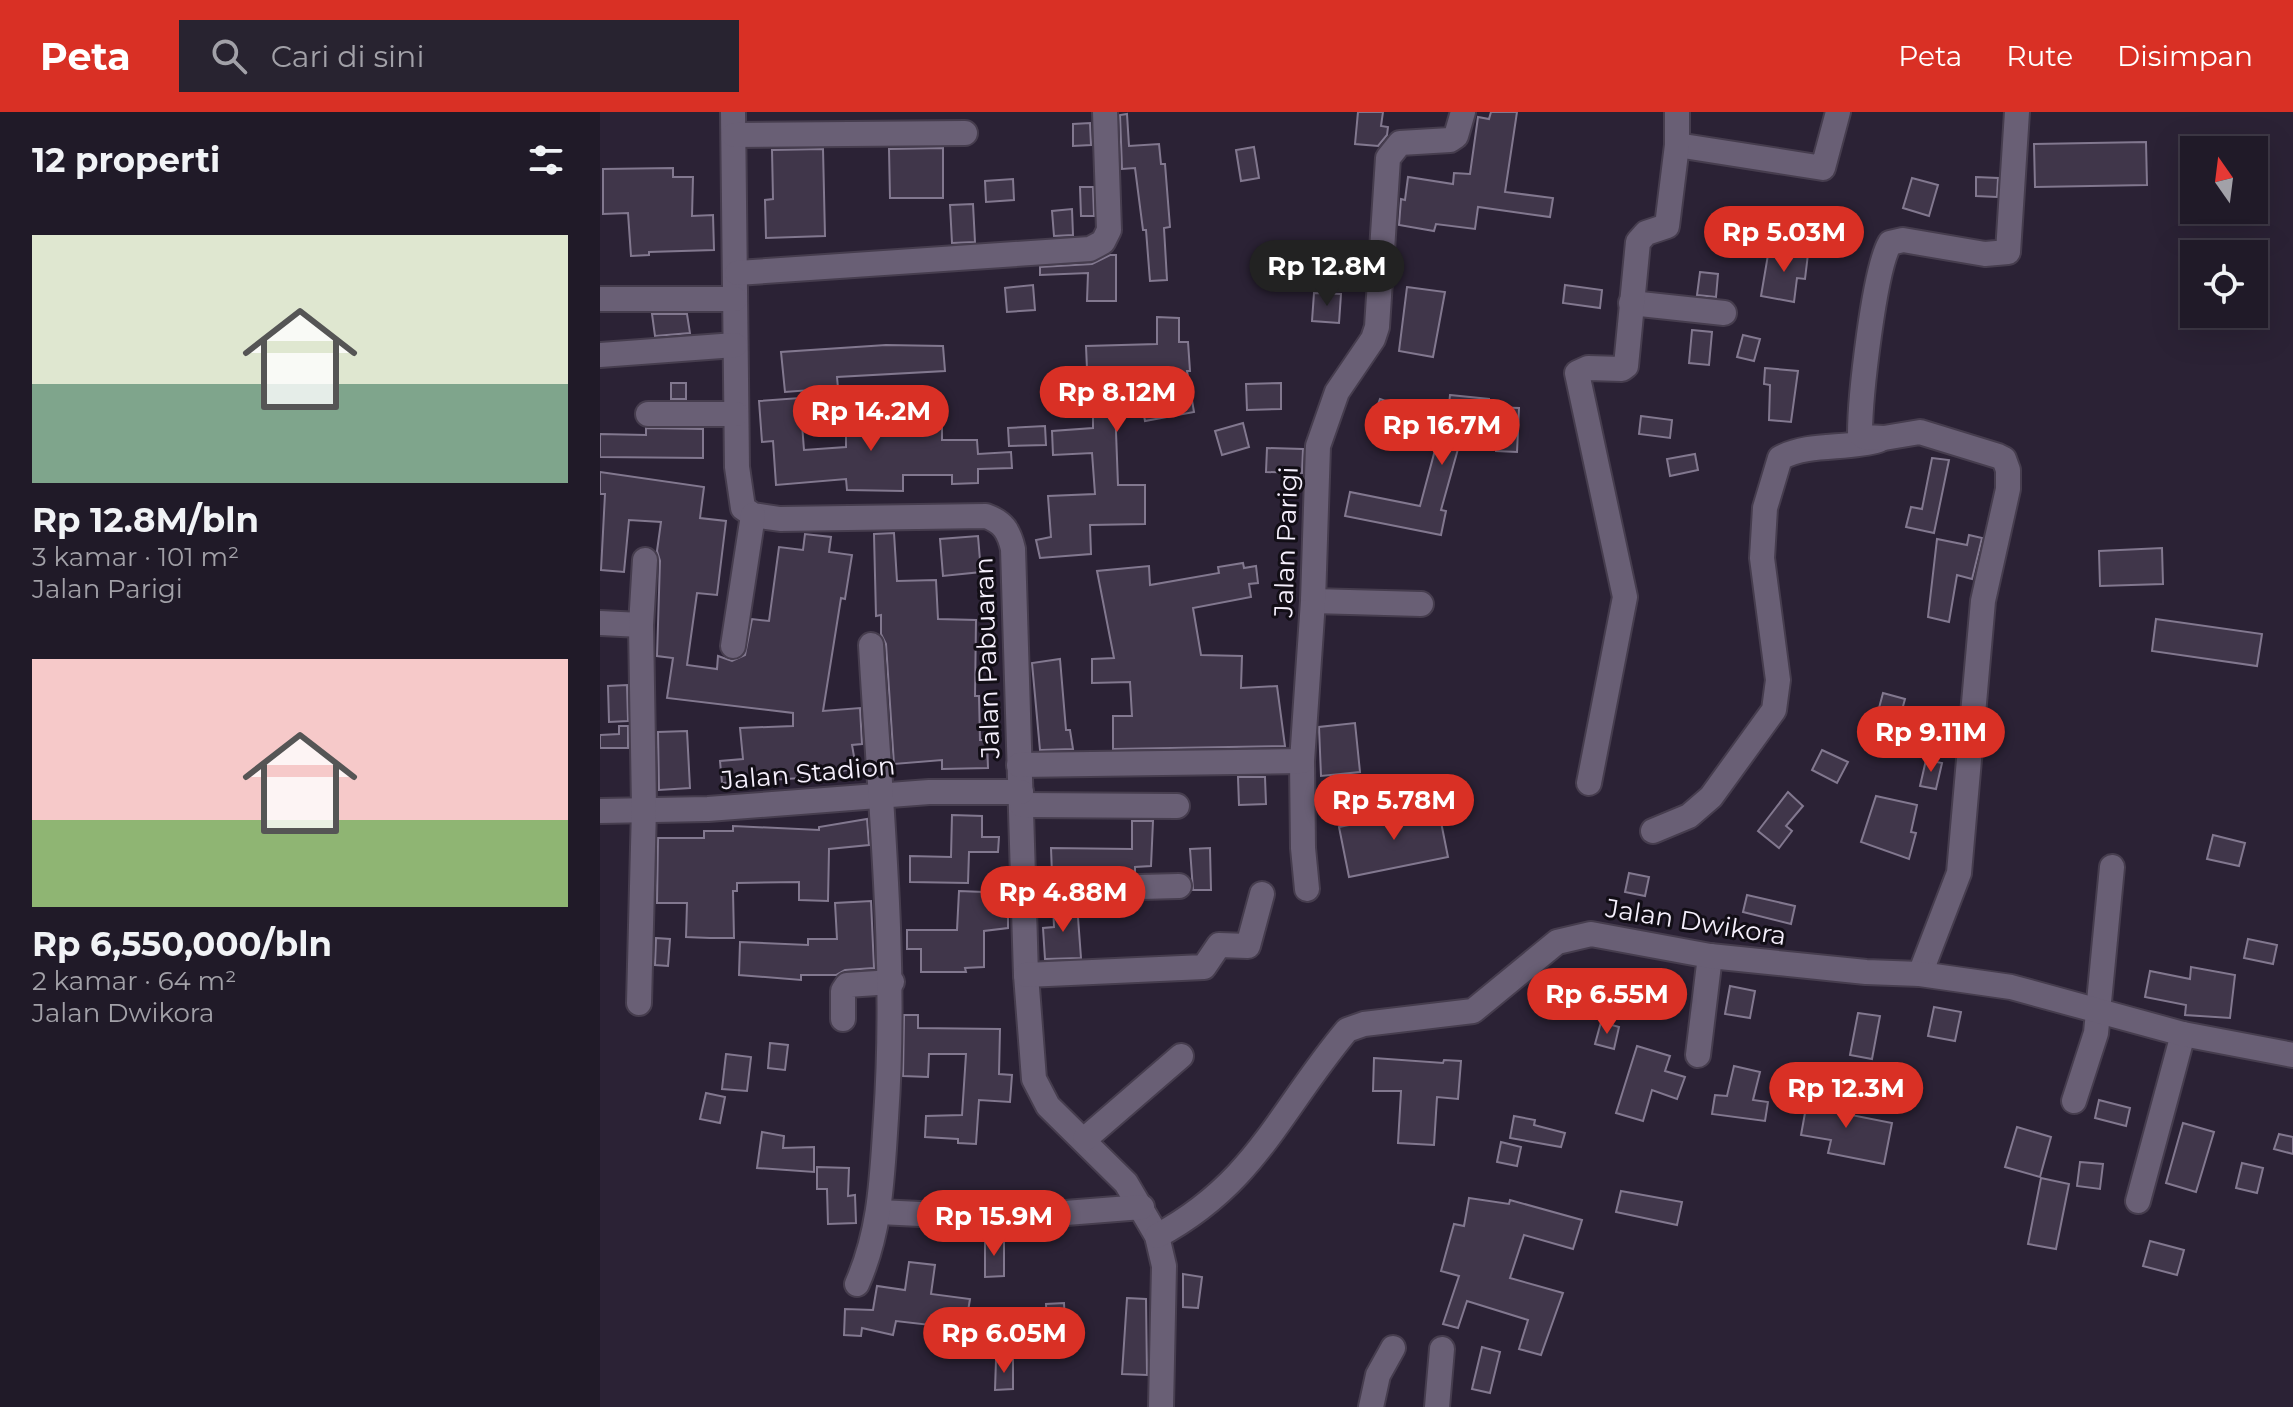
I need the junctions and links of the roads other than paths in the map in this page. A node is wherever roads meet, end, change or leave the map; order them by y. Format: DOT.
graph roads {
  1 [pos="1105,112"];
  2 [pos="1463,112"];
  3 [pos="1677,112"];
  4 [pos="1838,112"];
  5 [pos="2017,112"];
  6 [pos="734,123"];
  7 [pos="965,133"];
  8 [pos="1677,145"];
  9 [pos="737,273"];
  10 [pos="600,299"];
  11 [pos="735,299"];
  12 [pos="1631,303"];
  13 [pos="1724,313"];
  14 [pos="735,345"];
  15 [pos="600,355"];
  16 [pos="648,414"];
  17 [pos="736,414"];
  18 [pos="1884,438"];
  19 [pos="753,515"];
  20 [pos="645,560"];
  21 [pos="1313,601"];
  22 [pos="1421,604"];
  23 [pos="600,623"];
  24 [pos="641,625"];
  25 [pos="871,645"];
  26 [pos="733,646"];
  27 [pos="1293,762"];
  28 [pos="1019,765"];
  29 [pos="1589,783"];
  30 [pos="879,796"];
  31 [pos="1021,798"];
  32 [pos="1177,806"];
  33 [pos="644,808"];
  34 [pos="600,811"];
  35 [pos="1653,831"];
  36 [pos="2112,867"];
  37 [pos="1179,886"];
  38 [pos="1307,889"];
  39 [pos="1025,890"];
  40 [pos="1262,894"];
  41 [pos="1710,956"];
  42 [pos="1920,974"];
  43 [pos="1026,975"];
  44 [pos="892,982"];
  45 [pos="639,1003"];
  46 [pos="2099,1009"];
  47 [pos="843,1019"];
  48 [pos="2183,1034"];
  49 [pos="1698,1055"];
  50 [pos="2293,1055"];
  51 [pos="1181,1056"];
  52 [pos="2074,1101"];
  53 [pos="1085,1139"];
  54 [pos="2138,1201"];
  55 [pos="1142,1207"];
  56 [pos="879,1212"];
  57 [pos="1157,1236"];
  58 [pos="857,1284"];
  59 [pos="1393,1348"];
  60 [pos="1442,1349"];
  61 [pos="1161,1407"];
  62 [pos="1371,1407"];
  63 [pos="1437,1407"];
  1 -- 9 [label="street"];
  2 -- 21 [label="street, Jalan Parigi"];
  3 -- 8 [label="street"];
  4 -- 8 [label="street"];
  5 -- 18 [label="street"];
  6 -- 7 [label="street"];
  6 -- 9 [label="street"];
  8 -- 12 [label="street"];
  9 -- 11 [label="street"];
  10 -- 11 [label="street"];
  11 -- 14 [label="street"];
  12 -- 13 [label="street"];
  12 -- 29 [label="street"];
  14 -- 15 [label="street"];
  14 -- 17 [label="street"];
  16 -- 17 [label="street"];
  17 -- 19 [label="street"];
  18 -- 35 [label="street"];
  18 -- 42 [label="street"];
  19 -- 26 [label="street"];
  19 -- 28 [label="street, Jalan Pabuaran"];
  20 -- 24 [label="street"];
  21 -- 22 [label="street"];
  21 -- 27 [label="street, Jalan Parigi"];
  23 -- 24 [label="street"];
  24 -- 33 [label="street"];
  25 -- 30 [label="street"];
  27 -- 28 [label="street"];
  27 -- 38 [label="street, Jalan Parigi"];
  28 -- 31 [label="street, Jalan Pabuaran"];
  30 -- 31 [label="street, Jalan Stadion"];
  30 -- 33 [label="street, Jalan Stadion"];
  30 -- 44 [label="street"];
  31 -- 32 [label="street, Jalan Stadion"];
  31 -- 39 [label="street, Jalan Pabuaran"];
  33 -- 34 [label="street, Jalan Stadion"];
  33 -- 45 [label="street"];
  36 -- 46 [label="street"];
  37 -- 39 [label="street"];
  39 -- 43 [label="street, Jalan Pabuaran"];
  40 -- 43 [label="street"];
  41 -- 42 [label="street, Jalan Dwikora"];
  41 -- 49 [label="street"];
  41 -- 57 [label="street, Jalan Dwikora"];
  42 -- 46 [label="street, Jalan Dwikora"];
  43 -- 53 [label="street, Jalan Pabuaran"];
  44 -- 47 [label="street"];
  44 -- 56 [label="street"];
  46 -- 48 [label="street, Jalan Dwikora"];
  46 -- 52 [label="street"];
  48 -- 50 [label="street, Jalan Dwikora"];
  48 -- 54 [label="street"];
  51 -- 53 [label="street"];
  53 -- 55 [label="street, Jalan Pabuaran"];
  55 -- 56 [label="street"];
  55 -- 57 [label="street, Jalan Pabuaran"];
  56 -- 58 [label="street"];
  57 -- 61 [label="street, Jalan Pabuaran"];
  59 -- 62 [label="street"];
  60 -- 63 [label="street"];
}
